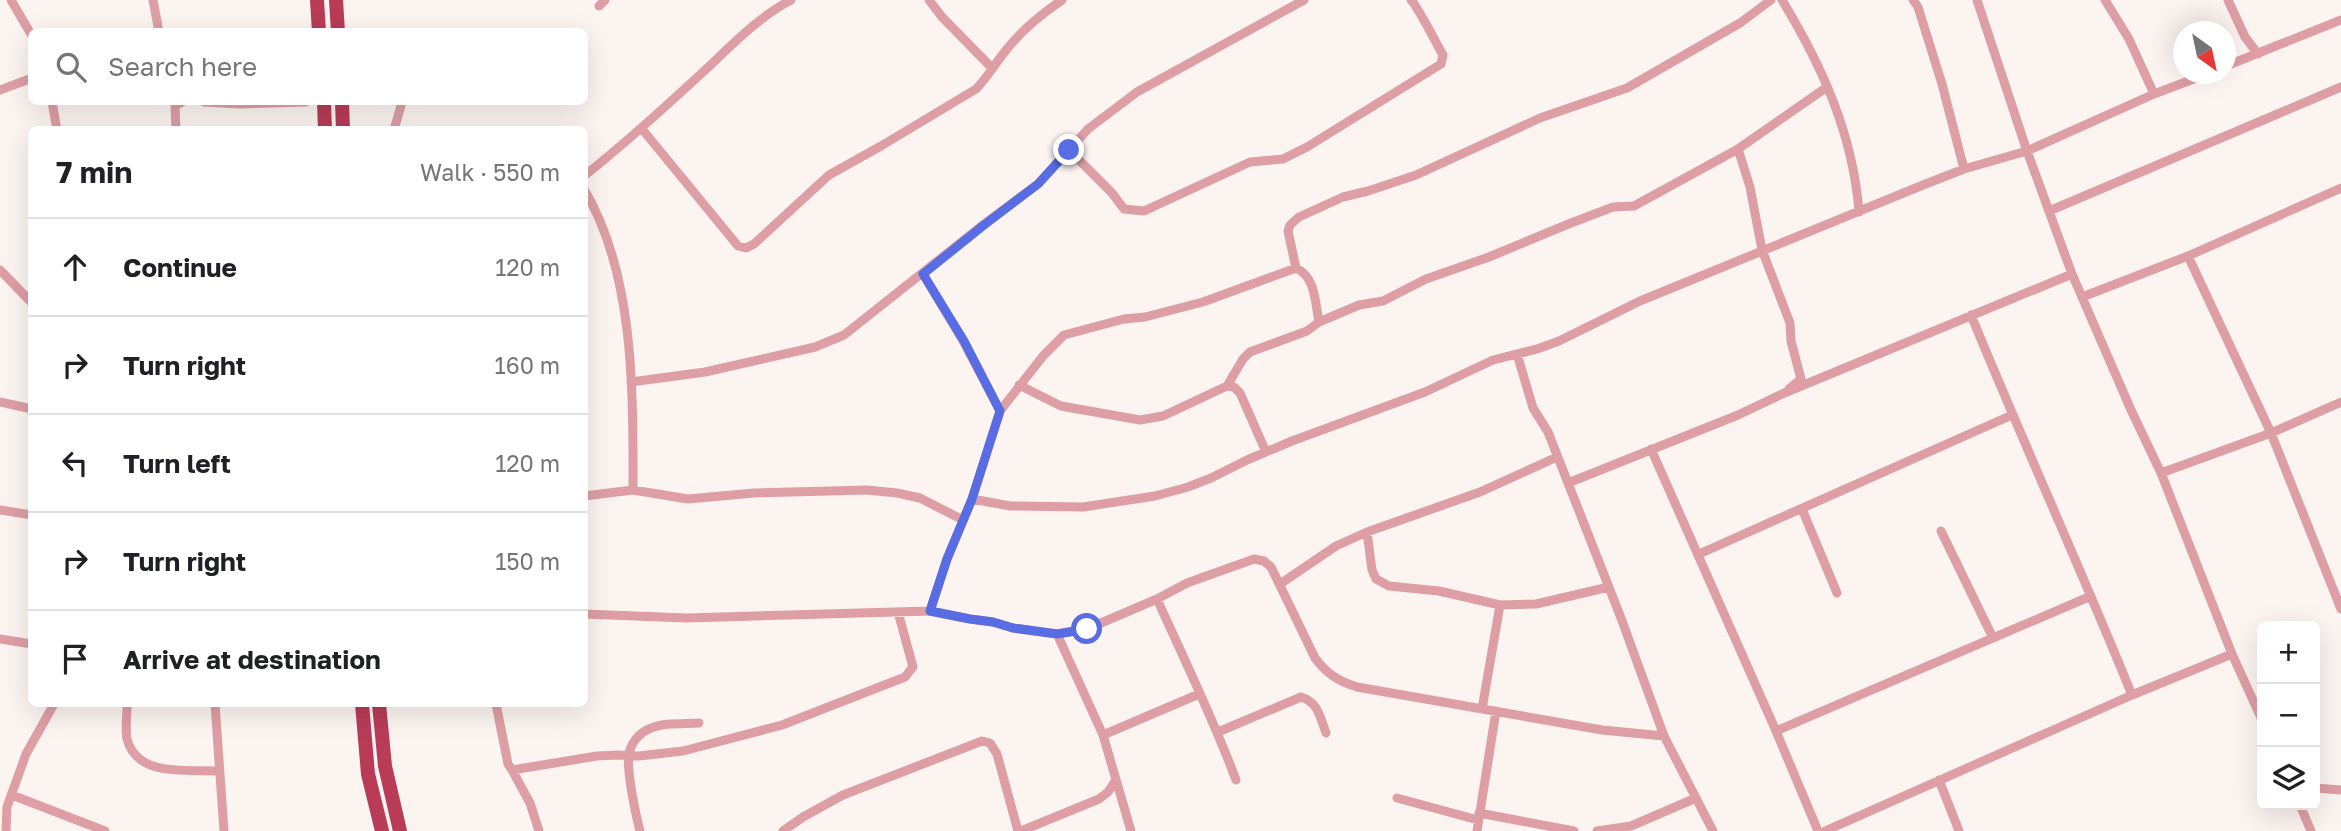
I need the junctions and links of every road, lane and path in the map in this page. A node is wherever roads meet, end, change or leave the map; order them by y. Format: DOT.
graph roads {
  1 [pos="11,0"];
  2 [pos="153,0"];
  3 [pos="317,0"];
  4 [pos="336,0"];
  5 [pos="791,0"];
  6 [pos="929,0"];
  7 [pos="1062,0"];
  8 [pos="1304,0"];
  9 [pos="1771,0"];
  10 [pos="1782,0"];
  11 [pos="1913,0"];
  12 [pos="1977,0"];
  13 [pos="2105,0"];
  14 [pos="2228,0"];
  15 [pos="1416,1"];
  16 [pos="2341,20"];
  17 [pos="158,28"];
  18 [pos="319,28"];
  19 [pos="338,28"];
  20 [pos="28,29"];
  21 [pos="2258,54"];
  22 [pos="2236,62"];
  23 [pos="992,68"];
  24 [pos="28,80"];
  25 [pos="2180,84"];
  26 [pos="1827,87"];
  27 [pos="2341,87"];
  28 [pos="0,90"];
  29 [pos="2154,94"];
  30 [pos="53,105"];
  31 [pos="176,105"];
  32 [pos="324,105"];
  33 [pos="342,105"];
  34 [pos="401,105"];
  35 [pos="56,126"];
  36 [pos="176,126"];
  37 [pos="325,126"];
  38 [pos="343,126"];
  39 [pos="395,126"];
  40 [pos="642,129"];
  41 [pos="1738,149"];
  42 [pos="1069,150"];
  43 [pos="2026,151"];
  44 [pos="1964,169"];
  45 [pos="588,173"];
  46 [pos="2341,188"];
  47 [pos="588,196"];
  48 [pos="2049,211"];
  49 [pos="1859,212"];
  50 [pos="1762,250"];
  51 [pos="2188,257"];
  52 [pos="1296,268"];
  53 [pos="0,270"];
  54 [pos="923,274"];
  55 [pos="2072,274"];
  56 [pos="2082,297"];
  57 [pos="28,299"];
  58 [pos="1972,315"];
  59 [pos="1319,322"];
  60 [pos="1517,354"];
  61 [pos="631,382"];
  62 [pos="1019,385"];
  63 [pos="1227,386"];
  64 [pos="1782,394"];
  65 [pos="0,402"];
  66 [pos="2341,402"];
  67 [pos="28,408"];
  68 [pos="1000,411"];
  69 [pos="2012,415"];
  70 [pos="2271,433"];
  71 [pos="1651,449"];
  72 [pos="1266,452"];
  73 [pos="1557,457"];
  74 [pos="2161,473"];
  75 [pos="1568,483"];
  76 [pos="633,490"];
  77 [pos="588,496"];
  78 [pos="972,499"];
  79 [pos="1802,509"];
  80 [pos="0,510"];
  81 [pos="28,514"];
  82 [pos="963,520"];
  83 [pos="1367,531"];
  84 [pos="1941,531"];
  85 [pos="1699,554"];
  86 [pos="1280,584"];
  87 [pos="1609,587"];
  88 [pos="1837,593"];
  89 [pos="2091,596"];
  90 [pos="1157,599"];
  91 [pos="1500,605"];
  92 [pos="2341,608"];
  93 [pos="930,611"];
  94 [pos="898,612"];
  95 [pos="588,614"];
  96 [pos="1057,634"];
  97 [pos="1993,638"];
  98 [pos="0,639"];
  99 [pos="28,642"];
  100 [pos="2232,653"];
  101 [pos="1199,694"];
  102 [pos="2132,695"];
  103 [pos="52,707"];
  104 [pos="127,707"];
  105 [pos="215,707"];
  106 [pos="362,707"];
  107 [pos="379,707"];
  108 [pos="497,707"];
  109 [pos="1482,709"];
  110 [pos="2257,709"];
  111 [pos="1496,711"];
  112 [pos="699,723"];
  113 [pos="1776,731"];
  114 [pos="1218,732"];
  115 [pos="1326,733"];
  116 [pos="1103,735"];
  117 [pos="1664,736"];
  118 [pos="628,756"];
  119 [pos="512,770"];
  120 [pos="219,771"];
  121 [pos="1116,780"];
  122 [pos="1236,780"];
  123 [pos="1939,780"];
  124 [pos="2320,788"];
  125 [pos="2341,789"];
  126 [pos="12,794"];
  127 [pos="1397,798"];
  128 [pos="1696,798"];
  129 [pos="3,806"];
  130 [pos="2302,810"];
  131 [pos="1478,817"];
  132 [pos="788,830"];
  133 [pos="6,831"];
  134 [pos="105,831"];
  135 [pos="224,831"];
  136 [pos="382,831"];
  137 [pos="400,831"];
  138 [pos="539,831"];
  139 [pos="640,831"];
  140 [pos="1020,831"];
  141 [pos="1131,831"];
  142 [pos="1477,831"];
  143 [pos="1574,831"];
  144 [pos="1597,831"];
  145 [pos="1713,831"];
  146 [pos="1818,831"];
  147 [pos="1825,831"];
  148 [pos="1959,831"];
  149 [pos="2311,831"];
  1 -- 20 [label="street"];
  2 -- 17 [label="street"];
  3 -- 18 [label="highway"];
  4 -- 19 [label="highway"];
  5 -- 40 [label="street"];
  6 -- 23 [label="street"];
  7 -- 23 [label="street"];
  8 -- 42 [label="street"];
  9 -- 52 [label="street"];
  10 -- 26 [label="street"];
  11 -- 44 [label="street"];
  12 -- 43 [label="street"];
  13 -- 29 [label="street"];
  14 -- 21 [label="street"];
  15 -- 42 [label="street"];
  16 -- 21 [label="street"];
  21 -- 22 [label="street"];
  23 -- 40 [label="street"];
  24 -- 28 [label="street"];
  25 -- 29 [label="street"];
  26 -- 41 [label="street"];
  26 -- 49 [label="street"];
  27 -- 48 [label="street"];
  29 -- 43 [label="street"];
  30 -- 35 [label="street"];
  31 -- 36 [label="street"];
  32 -- 37 [label="highway"];
  33 -- 38 [label="highway"];
  34 -- 39 [label="street"];
  40 -- 45 [label="street"];
  41 -- 50 [label="street"];
  41 -- 59 [label="street"];
  42 -- 54 [label="street"];
  43 -- 44 [label="street"];
  43 -- 48 [label="street"];
  44 -- 49 [label="street"];
  46 -- 51 [label="street"];
  47 -- 61 [label="street"];
  48 -- 55 [label="street"];
  49 -- 50 [label="street"];
  50 -- 60 [label="street"];
  50 -- 64 [label="street"];
  51 -- 56 [label="street"];
  51 -- 70 [label="street"];
  52 -- 59 [label="street"];
  52 -- 62 [label="street"];
  53 -- 57 [label="street"];
  54 -- 61 [label="street"];
  54 -- 68 [label="street"];
  55 -- 56 [label="street"];
  55 -- 58 [label="street"];
  56 -- 74 [label="street"];
  58 -- 64 [label="street"];
  58 -- 69 [label="street"];
  59 -- 63 [label="street"];
  60 -- 72 [label="street"];
  60 -- 73 [label="street"];
  61 -- 76 [label="street"];
  62 -- 63 [label="street"];
  62 -- 68 [label="street"];
  63 -- 72 [label="street"];
  64 -- 71 [label="street"];
  65 -- 67 [label="street"];
  66 -- 70 [label="street"];
  68 -- 78 [label="street"];
  69 -- 79 [label="street"];
  69 -- 89 [label="street"];
  70 -- 74 [label="street"];
  70 -- 92 [label="street"];
  71 -- 75 [label="street"];
  71 -- 85 [label="street"];
  72 -- 78 [label="street"];
  73 -- 75 [label="street"];
  73 -- 83 [label="street"];
  74 -- 100 [label="street"];
  75 -- 87 [label="street"];
  76 -- 77 [label="street"];
  76 -- 82 [label="street"];
  78 -- 82 [label="street"];
  79 -- 85 [label="street"];
  79 -- 88 [label="street"];
  80 -- 81 [label="street"];
  82 -- 93 [label="street"];
  83 -- 86 [label="street"];
  83 -- 91 [label="street"];
  84 -- 97 [label="street"];
  85 -- 113 [label="street"];
  86 -- 90 [label="street"];
  86 -- 109 [label="street"];
  87 -- 91 [label="street"];
  87 -- 117 [label="street"];
  89 -- 97 [label="street"];
  89 -- 102 [label="street"];
  90 -- 96 [label="street"];
  90 -- 101 [label="street"];
  91 -- 109 [label="street"];
  93 -- 94 [label="street"];
  93 -- 96 [label="street"];
  94 -- 95 [label="street"];
  94 -- 118 [label="street"];
  96 -- 116 [label="street"];
  97 -- 113 [label="street"];
  98 -- 99 [label="street"];
  100 -- 102 [label="street"];
  100 -- 110 [label="street"];
  101 -- 114 [label="street"];
  101 -- 116 [label="street"];
  102 -- 123 [label="street"];
  103 -- 126 [label="street"];
  104 -- 120 [label="street"];
  105 -- 120 [label="street"];
  106 -- 136 [label="highway"];
  107 -- 137 [label="highway"];
  108 -- 119 [label="street"];
  109 -- 111 [label="street"];
  111 -- 117 [label="street"];
  111 -- 131 [label="street"];
  112 -- 118 [label="street"];
  113 -- 146 [label="street"];
  114 -- 115 [label="street"];
  114 -- 122 [label="street"];
  116 -- 121 [label="street"];
  117 -- 128 [label="street"];
  118 -- 119 [label="street"];
  118 -- 139 [label="street"];
  119 -- 138 [label="street"];
  120 -- 135 [label="street"];
  121 -- 140 [label="street"];
  121 -- 141 [label="street"];
  123 -- 147 [label="street"];
  123 -- 148 [label="street"];
  124 -- 125 [label="street"];
  126 -- 129 [label="street"];
  126 -- 134 [label="street"];
  127 -- 131 [label="street"];
  128 -- 144 [label="street"];
  128 -- 145 [label="street"];
  129 -- 133 [label="street"];
  130 -- 149 [label="street"];
  131 -- 142 [label="street"];
  131 -- 143 [label="street"];
  132 -- 140 [label="street"];
}
